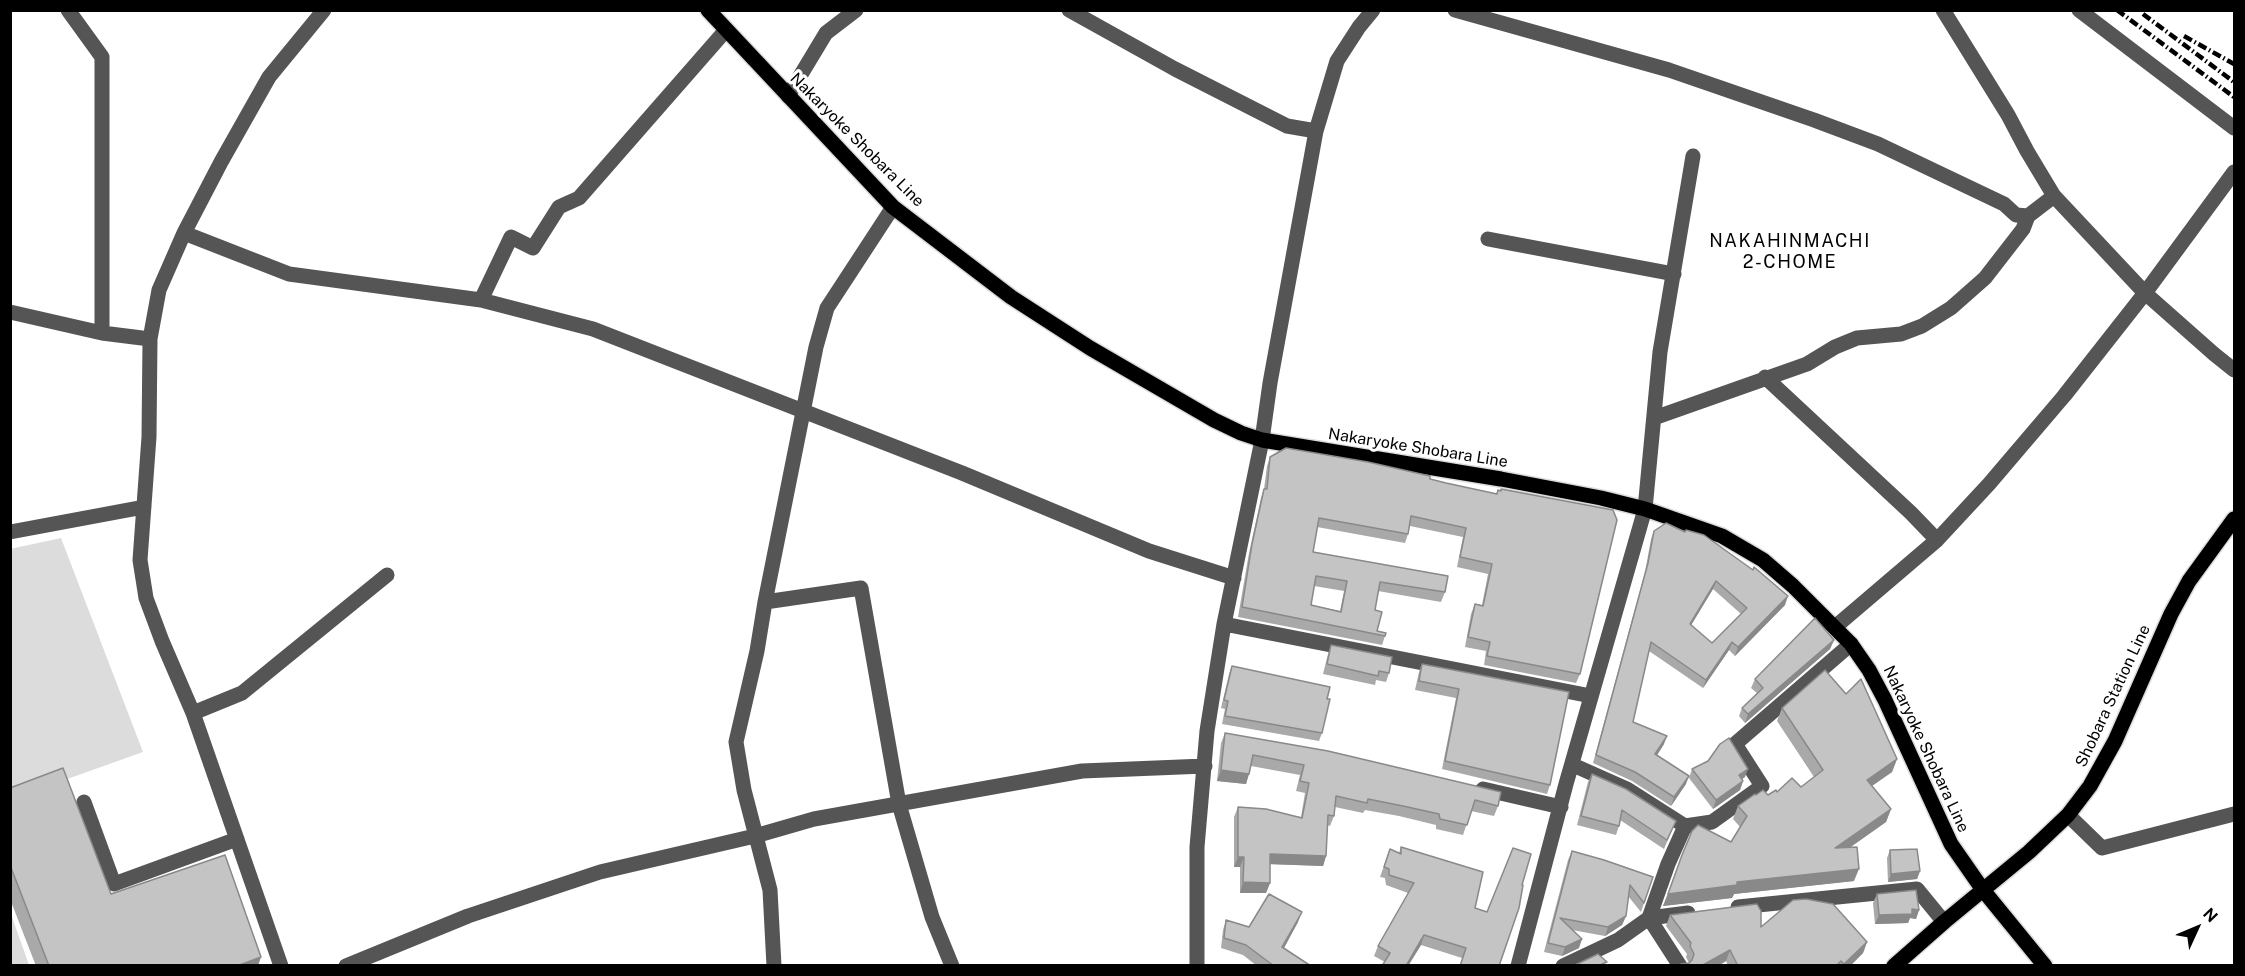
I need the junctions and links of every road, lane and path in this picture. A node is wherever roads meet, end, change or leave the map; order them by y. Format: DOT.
graph roads {
  1 [pos="68,10"];
  2 [pos="324,10"];
  3 [pos="708,10"];
  4 [pos="856,10"];
  5 [pos="1069,10"];
  6 [pos="1373,10"];
  7 [pos="1455,10"];
  8 [pos="1943,10"];
  9 [pos="2079,10"];
  10 [pos="726,30"];
  11 [pos="788,96"];
  12 [pos="2235,128"];
  13 [pos="1316,131"];
  14 [pos="1693,156"];
  15 [pos="2235,172"];
  16 [pos="2054,196"];
  17 [pos="893,207"];
  18 [pos="2028,216"];
  19 [pos="184,233"];
  20 [pos="1488,239"];
  21 [pos="1674,274"];
  22 [pos="2145,293"];
  23 [pos="481,300"];
  24 [pos="10,312"];
  25 [pos="102,333"];
  26 [pos="150,339"];
  27 [pos="2235,370"];
  28 [pos="1765,377"];
  29 [pos="803,412"];
  30 [pos="1654,418"];
  31 [pos="1262,440"];
  32 [pos="144,507"];
  33 [pos="1645,509"];
  34 [pos="2233,524"];
  35 [pos="10,532"];
  36 [pos="1937,540"];
  37 [pos="387,575"];
  38 [pos="1234,578"];
  39 [pos="765,602"];
  40 [pos="1224,624"];
  41 [pos="1835,627"];
  42 [pos="1851,644"];
  43 [pos="1591,696"];
  44 [pos="193,713"];
  45 [pos="1573,765"];
  46 [pos="1205,766"];
  47 [pos="1470,787"];
  48 [pos="84,802"];
  49 [pos="899,804"];
  50 [pos="1561,807"];
  51 [pos="2235,814"];
  52 [pos="2067,816"];
  53 [pos="1685,826"];
  54 [pos="755,836"];
  55 [pos="237,839"];
  56 [pos="1983,890"];
  57 [pos="1720,909"];
  58 [pos="1699,912"];
  59 [pos="1648,918"];
  60 [pos="1944,922"];
  61 [pos="281,966"];
  62 [pos="346,966"];
  63 [pos="774,966"];
  64 [pos="952,966"];
  65 [pos="1197,966"];
  66 [pos="1518,966"];
  67 [pos="1563,966"];
  68 [pos="1680,966"];
  69 [pos="1894,966"];
  70 [pos="2046,966"];
  1 -- 25 [label="street"];
  2 -- 19 [label="street"];
  3 -- 10 [label="main road, Nakaryoke Shobara Line"];
  4 -- 11 [label="street"];
  5 -- 13 [label="street"];
  6 -- 13 [label="street"];
  7 -- 18 [label="street"];
  8 -- 16 [label="street"];
  9 -- 12 [label="street"];
  10 -- 11 [label="main road, Nakaryoke Shobara Line"];
  10 -- 23 [label="street"];
  11 -- 17 [label="main road, Nakaryoke Shobara Line"];
  13 -- 31 [label="street"];
  14 -- 21 [label="street"];
  15 -- 22 [label="street"];
  16 -- 18 [label="street"];
  16 -- 22 [label="street"];
  17 -- 29 [label="street"];
  17 -- 31 [label="main road, Nakaryoke Shobara Line"];
  18 -- 28 [label="street"];
  19 -- 23 [label="street"];
  19 -- 26 [label="street"];
  20 -- 21 [label="street"];
  21 -- 30 [label="street"];
  22 -- 27 [label="street"];
  22 -- 36 [label="street"];
  23 -- 29 [label="street"];
  24 -- 25 [label="street"];
  25 -- 26 [label="street"];
  26 -- 32 [label="street"];
  28 -- 30 [label="street"];
  28 -- 36 [label="street"];
  29 -- 38 [label="street"];
  29 -- 39 [label="street"];
  30 -- 33 [label="street"];
  31 -- 33 [label="main road, Nakaryoke Shobara Line"];
  31 -- 38 [label="street"];
  32 -- 35 [label="street"];
  32 -- 44 [label="street"];
  33 -- 41 [label="main road, Nakaryoke Shobara Line"];
  33 -- 43 [label="street"];
  34 -- 52 [label="main road, Shobara Station Line"];
  36 -- 41 [label="street"];
  37 -- 44 [label="street"];
  38 -- 40 [label="street"];
  39 -- 49 [label="street"];
  39 -- 54 [label="street"];
  40 -- 43 [label="street"];
  40 -- 46 [label="street"];
  41 -- 42 [label="main road, Nakaryoke Shobara Line"];
  42 -- 53 [label="street"];
  42 -- 56 [label="main road, Nakaryoke Shobara Line"];
  43 -- 45 [label="street"];
  44 -- 55 [label="street"];
  45 -- 50 [label="street"];
  45 -- 53 [label="street"];
  46 -- 49 [label="street"];
  46 -- 65 [label="street"];
  47 -- 50 [label="street"];
  48 -- 55 [label="street"];
  49 -- 54 [label="street"];
  49 -- 64 [label="street"];
  50 -- 66 [label="street"];
  51 -- 52 [label="street"];
  52 -- 56 [label="main road, Shobara Station Line"];
  53 -- 59 [label="street"];
  54 -- 62 [label="street"];
  54 -- 63 [label="street"];
  55 -- 61 [label="street"];
  56 -- 60 [label="main road, Shobara Station Line"];
  56 -- 70 [label="main road, Nakaryoke Shobara Line"];
  57 -- 60 [label="street"];
  58 -- 59 [label="street"];
  59 -- 67 [label="street"];
  59 -- 68 [label="street"];
  60 -- 69 [label="main road, Shobara Station Line"];
}
